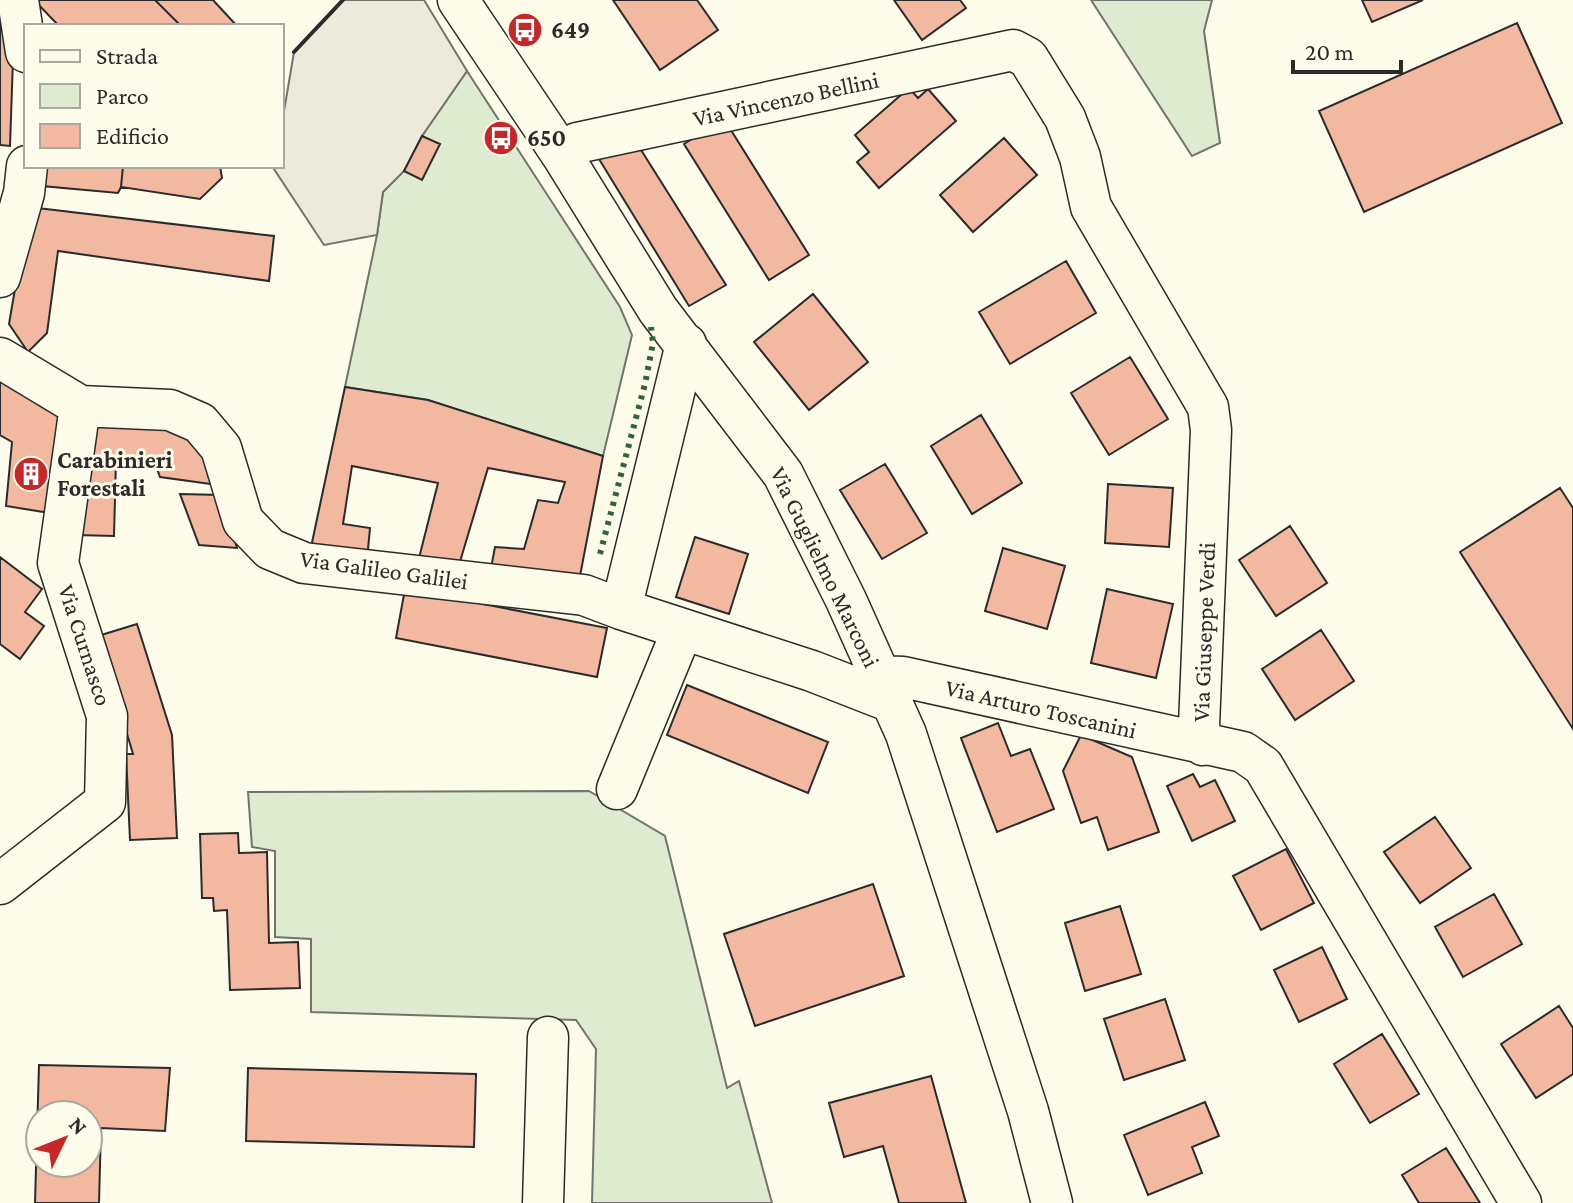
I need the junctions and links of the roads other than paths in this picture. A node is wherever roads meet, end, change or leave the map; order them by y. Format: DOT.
graph roads {
  1 [pos="18,0"];
  2 [pos="458,0"];
  3 [pos="24,39"];
  4 [pos="1013,50"];
  5 [pos="562,155"];
  6 [pos="27,168"];
  7 [pos="0,277"];
  8 [pos="686,344"];
  9 [pos="0,358"];
  10 [pos="80,406"];
  11 [pos="621,609"];
  12 [pos="682,631"];
  13 [pos="883,688"];
  14 [pos="1203,745"];
  15 [pos="617,789"];
  16 [pos="0,884"];
  17 [pos="548,1037"];
  18 [pos="543,1203"];
  19 [pos="1052,1203"];
  20 [pos="1521,1203"];
  1 -- 3 [label="street"];
  2 -- 5 [label="street, Via Guglielmo Marconi"];
  4 -- 5 [label="street, Via Vincenzo Bellini"];
  4 -- 14 [label="street, Via Giuseppe Verdi"];
  5 -- 8 [label="street, Via Guglielmo Marconi"];
  6 -- 7 [label="street"];
  8 -- 11 [label="street"];
  8 -- 13 [label="street, Via Guglielmo Marconi"];
  9 -- 10 [label="street, Via Galileo Galilei"];
  10 -- 11 [label="street, Via Galileo Galilei"];
  10 -- 16 [label="street, Via Curnasco"];
  11 -- 12 [label="street, Via Galileo Galilei"];
  12 -- 13 [label="street, Via Arturo Toscanini"];
  12 -- 15 [label="street"];
  13 -- 14 [label="street, Via Arturo Toscanini"];
  13 -- 19 [label="street, Via Guglielmo Marconi"];
  14 -- 20 [label="street, Via Giuseppe Verdi"];
  17 -- 18 [label="street"];
}
